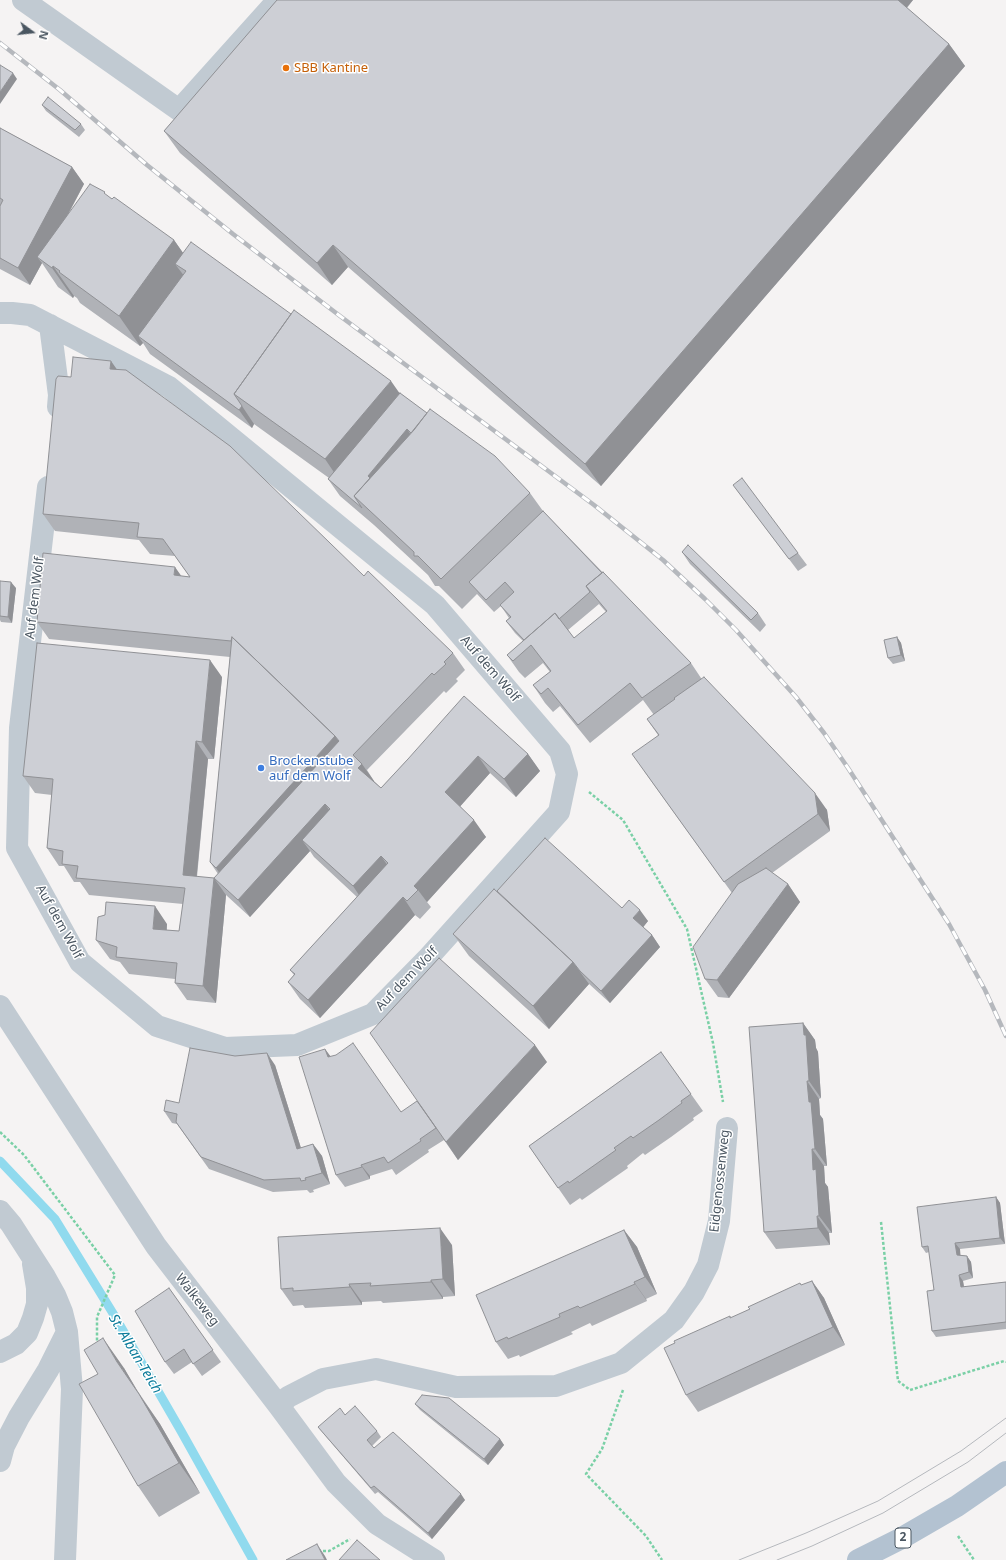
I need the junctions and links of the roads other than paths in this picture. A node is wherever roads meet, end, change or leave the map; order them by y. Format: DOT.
graph roads {
  1 [pos="23,0"];
  2 [pos="276,0"];
  3 [pos="0,313"];
  4 [pos="50,325"];
  5 [pos="56,426"];
  6 [pos="51,466"];
  7 [pos="0,1006"];
  8 [pos="727,1128"];
  9 [pos="0,1211"];
  10 [pos="32,1257"];
  11 [pos="67,1332"];
  12 [pos="0,1352"];
  13 [pos="279,1406"];
  14 [pos="0,1461"];
  15 [pos="1006,1472"];
  16 [pos="65,1560"];
  17 [pos="434,1560"];
  18 [pos="858,1560"];
  1 -- 2 [label="street"];
  3 -- 4 [label="street, Auf dem Wolf"];
  4 -- 5 [label="street"];
  4 -- 6 [label="street, Auf dem Wolf"];
  7 -- 13 [label="street, Walkeweg"];
  8 -- 13 [label="street, Eidgenossenweg"];
  9 -- 10 [label="street"];
  10 -- 11 [label="street"];
  10 -- 12 [label="street"];
  11 -- 14 [label="street"];
  11 -- 16 [label="street"];
  13 -- 17 [label="street, Walkeweg"];
  15 -- 18 [label="main road, 2"];
}
